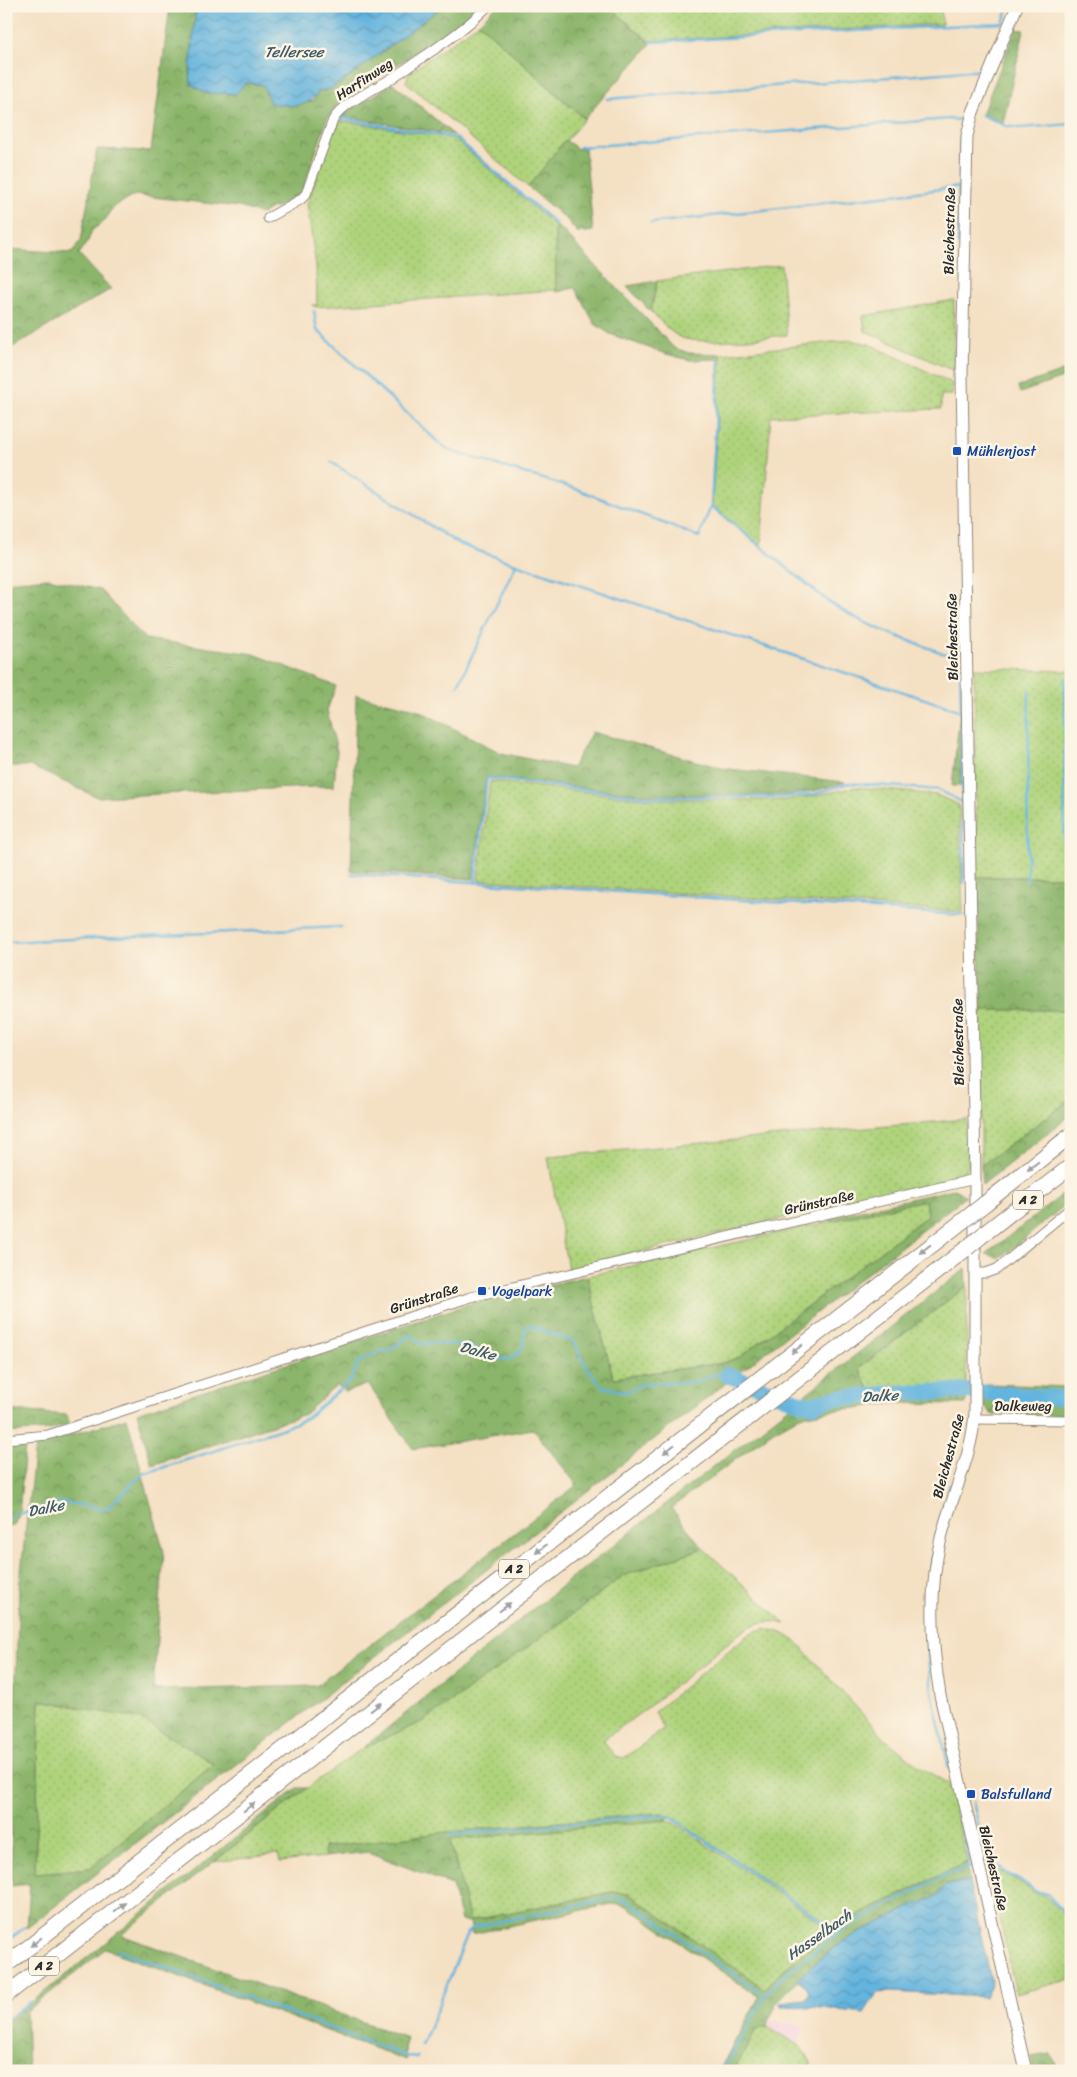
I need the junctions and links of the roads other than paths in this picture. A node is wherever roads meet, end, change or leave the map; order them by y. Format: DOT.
graph roads {
  1 [pos="488,6"];
  2 [pos="1017,6"];
  3 [pos="268,218"];
  4 [pos="1071,1135"];
  5 [pos="1071,1166"];
  6 [pos="975,1179"];
  7 [pos="1071,1208"];
  8 [pos="975,1272"];
  9 [pos="975,1416"];
  10 [pos="1071,1420"];
  11 [pos="6,1439"];
  12 [pos="6,1965"];
  13 [pos="6,1995"];
  14 [pos="1026,2071"];
  1 -- 3 [label="street, Harfinweg"];
  2 -- 6 [label="street, Bleichestraße"];
  4 -- 12 [label="highway, A 2, one-way, bridge"];
  13 -- 5 [label="highway, A 2, one-way, bridge"];
  6 -- 8 [label="street, Bleichestraße"];
  6 -- 11 [label="street, Grünstraße"];
  7 -- 8 [label="street"];
  8 -- 9 [label="street, Bleichestraße"];
  9 -- 10 [label="street, Dalkeweg"];
  9 -- 14 [label="street, Bleichestraße"];
}
